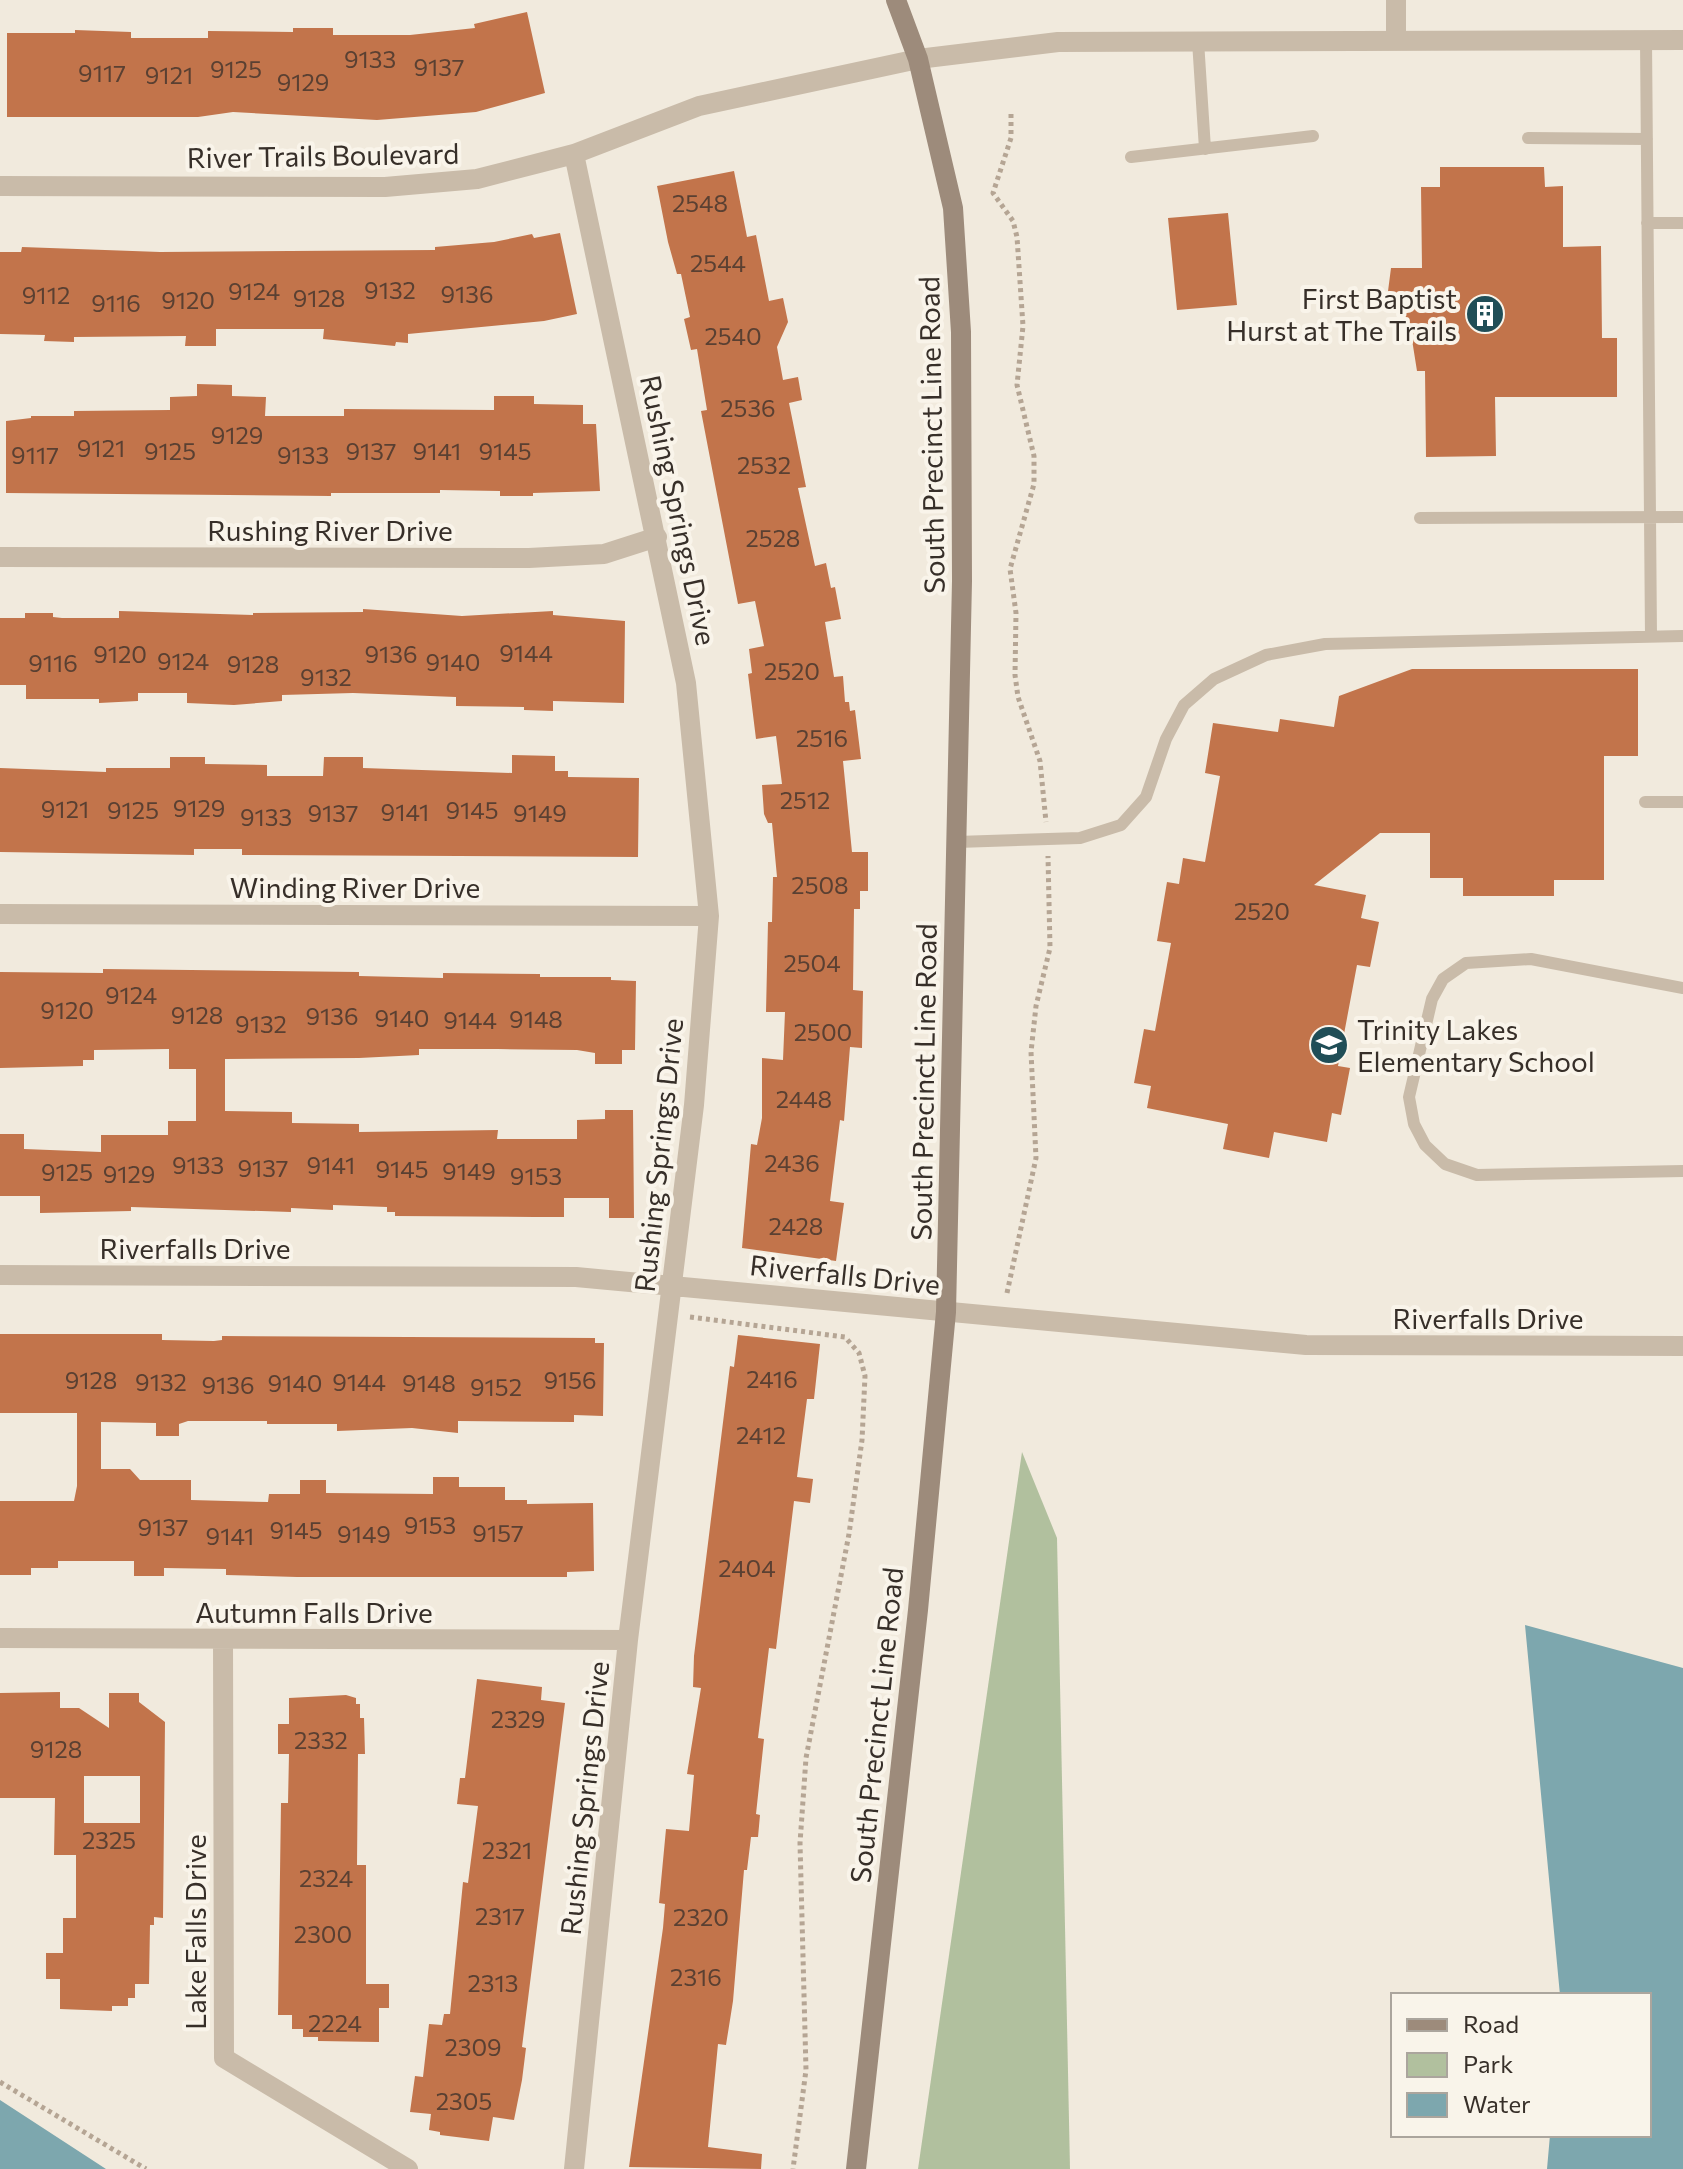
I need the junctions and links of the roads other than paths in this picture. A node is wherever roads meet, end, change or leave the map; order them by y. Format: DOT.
graph roads {
  1 [pos="896,0"];
  2 [pos="1396,0"];
  3 [pos="1396,39"];
  4 [pos="1646,40"];
  5 [pos="1683,40"];
  6 [pos="1198,41"];
  7 [pos="918,59"];
  8 [pos="1313,136"];
  9 [pos="1528,138"];
  10 [pos="1647,139"];
  11 [pos="1205,149"];
  12 [pos="574,154"];
  13 [pos="1131,157"];
  14 [pos="0,186"];
  15 [pos="1647,223"];
  16 [pos="1683,223"];
  17 [pos="1650,517"];
  18 [pos="1683,517"];
  19 [pos="1420,518"];
  20 [pos="657,537"];
  21 [pos="0,557"];
  22 [pos="1651,636"];
  23 [pos="1683,636"];
  24 [pos="1645,802"];
  25 [pos="1683,802"];
  26 [pos="957,842"];
  27 [pos="0,914"];
  28 [pos="709,916"];
  29 [pos="1683,988"];
  30 [pos="1683,1171"];
  31 [pos="0,1275"];
  32 [pos="673,1285"];
  33 [pos="946,1312"];
  34 [pos="1683,1346"];
  35 [pos="0,1638"];
  36 [pos="223,1639"];
  37 [pos="628,1640"];
  38 [pos="408,2169"];
  39 [pos="574,2169"];
  40 [pos="856,2169"];
  1 -- 7 [label="main road, South Precinct Line Road"];
  2 -- 3 [label="street"];
  3 -- 4 [label="street, River Trails Boulevard"];
  3 -- 6 [label="street, River Trails Boulevard"];
  4 -- 5 [label="street, River Trails Boulevard"];
  4 -- 10 [label="lane"];
  6 -- 7 [label="street, River Trails Boulevard"];
  6 -- 11 [label="lane"];
  7 -- 12 [label="street, River Trails Boulevard"];
  7 -- 26 [label="main road, South Precinct Line Road"];
  8 -- 11 [label="lane"];
  9 -- 10 [label="lane"];
  10 -- 15 [label="lane"];
  11 -- 13 [label="lane"];
  12 -- 14 [label="street, River Trails Boulevard"];
  12 -- 20 [label="street, Rushing Springs Drive"];
  15 -- 16 [label="lane"];
  15 -- 17 [label="lane"];
  17 -- 18 [label="lane"];
  17 -- 19 [label="lane"];
  17 -- 22 [label="lane"];
  20 -- 21 [label="street, Rushing River Drive"];
  20 -- 28 [label="street, Rushing Springs Drive"];
  22 -- 23 [label="lane"];
  22 -- 26 [label="lane"];
  24 -- 25 [label="lane"];
  26 -- 33 [label="main road, South Precinct Line Road"];
  27 -- 28 [label="street, Winding River Drive"];
  28 -- 32 [label="street, Rushing Springs Drive"];
  29 -- 30 [label="lane"];
  31 -- 32 [label="street, Riverfalls Drive"];
  32 -- 33 [label="street, Riverfalls Drive"];
  32 -- 37 [label="street, Rushing Springs Drive"];
  33 -- 34 [label="street, Riverfalls Drive"];
  33 -- 40 [label="main road, South Precinct Line Road"];
  35 -- 36 [label="street, Autumn Falls Drive"];
  36 -- 37 [label="street, Autumn Falls Drive"];
  36 -- 38 [label="street, Lake Falls Drive"];
  37 -- 39 [label="street, Rushing Springs Drive"];
}
